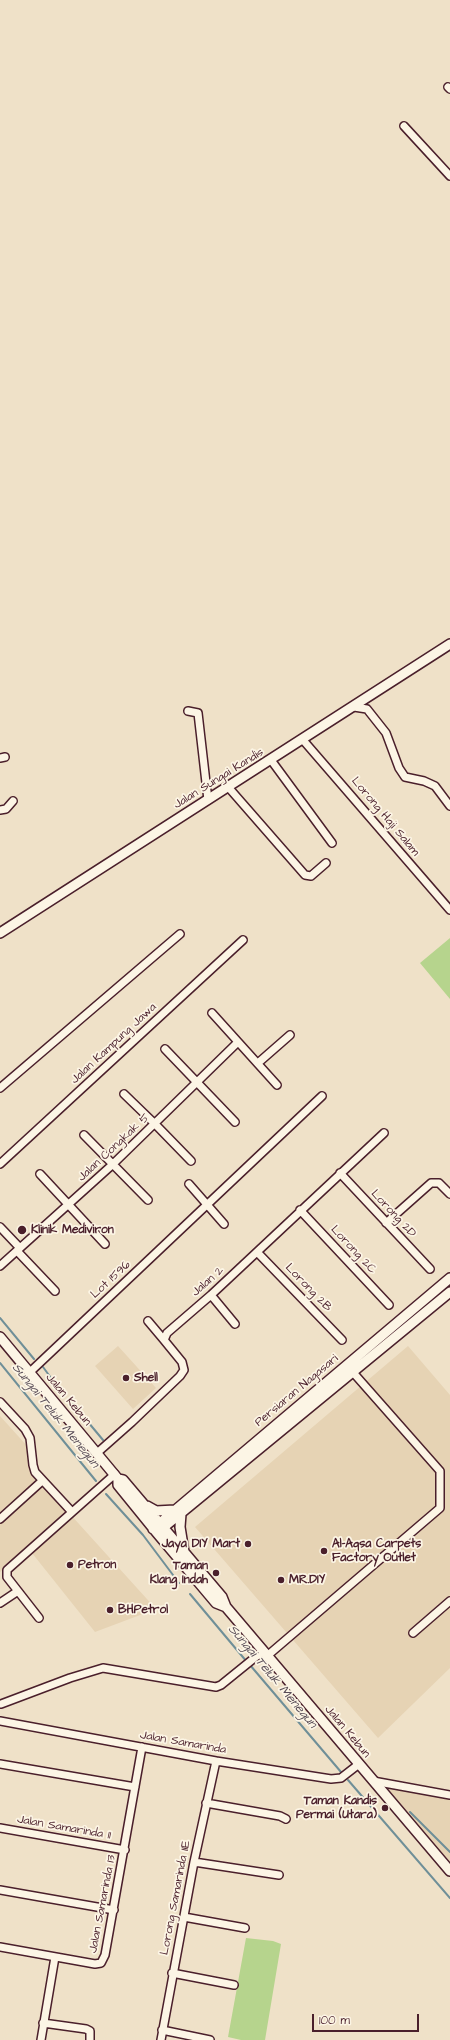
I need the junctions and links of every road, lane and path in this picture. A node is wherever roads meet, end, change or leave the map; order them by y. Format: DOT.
graph roads {
  1 [pos="404,126"];
  2 [pos="450,165"];
  3 [pos="442,167"];
  4 [pos="450,174"];
  5 [pos="450,644"];
  6 [pos="354,707"];
  7 [pos="188,711"];
  8 [pos="303,740"];
  9 [pos="271,760"];
  10 [pos="229,788"];
  11 [pos="208,800"];
  12 [pos="13,801"];
  13 [pos="450,806"];
  14 [pos="0,810"];
  15 [pos="332,843"];
  16 [pos="326,863"];
  17 [pos="450,910"];
  18 [pos="0,933"];
  19 [pos="180,934"];
  20 [pos="243,940"];
  21 [pos="212,1013"];
  22 [pos="290,1035"];
  23 [pos="238,1042"];
  24 [pos="165,1049"];
  25 [pos="258,1063"];
  26 [pos="198,1084"];
  27 [pos="277,1085"];
  28 [pos="0,1088"];
  29 [pos="124,1094"];
  30 [pos="322,1096"];
  31 [pos="235,1122"];
  32 [pos="156,1124"];
  33 [pos="384,1133"];
  34 [pos="84,1135"];
  35 [pos="191,1161"];
  36 [pos="0,1164"];
  37 [pos="112,1165"];
  38 [pos="340,1173"];
  39 [pos="40,1174"];
  40 [pos="189,1184"];
  41 [pos="450,1194"];
  42 [pos="148,1200"];
  43 [pos="207,1205"];
  44 [pos="69,1206"];
  45 [pos="300,1210"];
  46 [pos="386,1223"];
  47 [pos="224,1224"];
  48 [pos="0,1227"];
  49 [pos="105,1244"];
  50 [pos="19,1250"];
  51 [pos="257,1252"];
  52 [pos="0,1266"];
  53 [pos="430,1269"];
  54 [pos="450,1278"];
  55 [pos="55,1290"];
  56 [pos="450,1292"];
  57 [pos="210,1295"];
  58 [pos="389,1305"];
  59 [pos="148,1321"];
  60 [pos="235,1324"];
  61 [pos="0,1337"];
  62 [pos="164,1340"];
  63 [pos="342,1340"];
  64 [pos="346,1364"];
  65 [pos="30,1372"];
  66 [pos="353,1372"];
  67 [pos="0,1402"];
  68 [pos="97,1453"];
  69 [pos="116,1477"];
  70 [pos="42,1481"];
  71 [pos="144,1505"];
  72 [pos="72,1512"];
  73 [pos="179,1512"];
  74 [pos="0,1519"];
  75 [pos="158,1528"];
  76 [pos="184,1552"];
  77 [pos="18,1591"];
  78 [pos="450,1601"];
  79 [pos="0,1603"];
  80 [pos="226,1607"];
  81 [pos="39,1618"];
  82 [pos="413,1633"];
  83 [pos="265,1653"];
  84 [pos="1,1704"];
  85 [pos="0,1721"];
  86 [pos="142,1747"];
  87 [pos="216,1760"];
  88 [pos="0,1764"];
  89 [pos="359,1764"];
  90 [pos="373,1780"];
  91 [pos="135,1787"];
  92 [pos="450,1795"];
  93 [pos="206,1803"];
  94 [pos="286,1819"];
  95 [pos="0,1828"];
  96 [pos="125,1850"];
  97 [pos="194,1862"];
  98 [pos="450,1871"];
  99 [pos="279,1875"];
  100 [pos="0,1890"];
  101 [pos="114,1910"];
  102 [pos="184,1917"];
  103 [pos="245,1928"];
  104 [pos="0,1947"];
  105 [pos="55,1957"];
  106 [pos="172,1973"];
  107 [pos="234,1985"];
  108 [pos="44,2023"];
  109 [pos="162,2030"];
  110 [pos="40,2040"];
  111 [pos="90,2040"];
  112 [pos="160,2040"];
  113 [pos="210,2040"];
  1 -- 3 [label="street"];
  2 -- 3 [label="street"];
  3 -- 4 [label="street"];
  5 -- 6 [label="street, Jalan Sungai Kandis"];
  6 -- 8 [label="street, Jalan Sungai Kandis"];
  6 -- 13 [label="street"];
  7 -- 11 [label="street"];
  8 -- 9 [label="street, Jalan Sungai Kandis"];
  8 -- 17 [label="street, Lorong Haji Salam"];
  9 -- 10 [label="street, Jalan Sungai Kandis"];
  9 -- 15 [label="street"];
  10 -- 11 [label="street, Jalan Sungai Kandis"];
  10 -- 16 [label="street"];
  11 -- 18 [label="street, Jalan Sungai Kandis"];
  12 -- 14 [label="street"];
  19 -- 28 [label="street"];
  20 -- 36 [label="street, Jalan Kampung Jawa"];
  21 -- 23 [label="street"];
  22 -- 25 [label="street"];
  23 -- 25 [label="street"];
  23 -- 26 [label="street, Jalan Congkak 5"];
  24 -- 26 [label="street"];
  25 -- 27 [label="street"];
  26 -- 31 [label="street"];
  26 -- 32 [label="street, Jalan Congkak 5"];
  29 -- 32 [label="street"];
  30 -- 43 [label="street, Lot 1596"];
  32 -- 35 [label="street"];
  32 -- 37 [label="street, Jalan Congkak 5"];
  33 -- 38 [label="street, Jalan 2"];
  34 -- 37 [label="street"];
  37 -- 42 [label="street"];
  37 -- 44 [label="street, Jalan Congkak 5"];
  38 -- 45 [label="street, Jalan 2"];
  38 -- 46 [label="street, Lorong 2D"];
  39 -- 44 [label="street"];
  40 -- 43 [label="street"];
  41 -- 46 [label="street"];
  43 -- 47 [label="street"];
  43 -- 65 [label="street, Lot 1596"];
  44 -- 49 [label="street"];
  44 -- 50 [label="street, Jalan Congkak 5"];
  45 -- 51 [label="street, Jalan 2"];
  45 -- 58 [label="street, Lorong 2C"];
  46 -- 53 [label="street, Lorong 2D"];
  48 -- 50 [label="street"];
  50 -- 52 [label="street, Jalan Congkak 5"];
  50 -- 55 [label="street"];
  51 -- 57 [label="street, Jalan 2"];
  51 -- 63 [label="street, Lorong 2B"];
  54 -- 64 [label="street, Persiaran Nagasari"];
  56 -- 66 [label="street, Persiaran Nagasari"];
  57 -- 60 [label="street"];
  57 -- 62 [label="street, Jalan 2"];
  59 -- 62 [label="street"];
  61 -- 65 [label="street, Jalan Kebun"];
  62 -- 68 [label="street"];
  64 -- 66 [label="street"];
  64 -- 73 [label="street, Persiaran Nagasari"];
  65 -- 68 [label="street, Jalan Kebun"];
  66 -- 73 [label="street, Persiaran Nagasari"];
  66 -- 83 [label="street"];
  67 -- 70 [label="street"];
  68 -- 69 [label="street, Jalan Kebun"];
  69 -- 71 [label="street, Jalan Kebun"];
  69 -- 72 [label="street"];
  69 -- 75 [label="street, Jalan Kebun"];
  70 -- 72 [label="street"];
  70 -- 74 [label="street"];
  71 -- 73 [label="street"];
  71 -- 75 [label="street, Jalan Kebun"];
  72 -- 77 [label="street"];
  73 -- 75 [label="street, Persiaran Nagasari"];
  73 -- 76 [label="street"];
  75 -- 76 [label="street, Jalan Kebun"];
  75 -- 80 [label="street, Jalan Kebun"];
  76 -- 80 [label="street, Jalan Kebun"];
  77 -- 79 [label="street"];
  77 -- 81 [label="street"];
  78 -- 82 [label="street"];
  80 -- 83 [label="street, Jalan Kebun"];
  83 -- 84 [label="street"];
  83 -- 89 [label="street, Jalan Kebun"];
  85 -- 86 [label="street, Jalan Samarinda"];
  86 -- 87 [label="street, Jalan Samarinda"];
  86 -- 91 [label="street, Jalan Samarinda 13"];
  87 -- 89 [label="street, Jalan Samarinda"];
  87 -- 93 [label="street, Lorong Samarinda 11E"];
  88 -- 91 [label="street"];
  89 -- 90 [label="street, Jalan Kebun"];
  90 -- 92 [label="street"];
  90 -- 98 [label="street, Jalan Kebun"];
  91 -- 96 [label="street, Jalan Samarinda 13"];
  93 -- 94 [label="street"];
  93 -- 97 [label="street, Lorong Samarinda 11E"];
  95 -- 96 [label="street, Jalan Samarinda 11"];
  96 -- 101 [label="street, Jalan Samarinda 13"];
  97 -- 99 [label="street"];
  97 -- 102 [label="street, Lorong Samarinda 11E"];
  100 -- 101 [label="street"];
  101 -- 105 [label="street, Jalan Samarinda 13"];
  102 -- 103 [label="street"];
  102 -- 106 [label="street, Lorong Samarinda 11E"];
  104 -- 105 [label="street, Jalan Samarinda 13"];
  105 -- 108 [label="street"];
  106 -- 107 [label="street"];
  106 -- 109 [label="street, Lorong Samarinda 11E"];
  108 -- 110 [label="street"];
  108 -- 111 [label="street"];
  109 -- 112 [label="street, Lorong Samarinda 11E"];
  109 -- 113 [label="street"];
}
